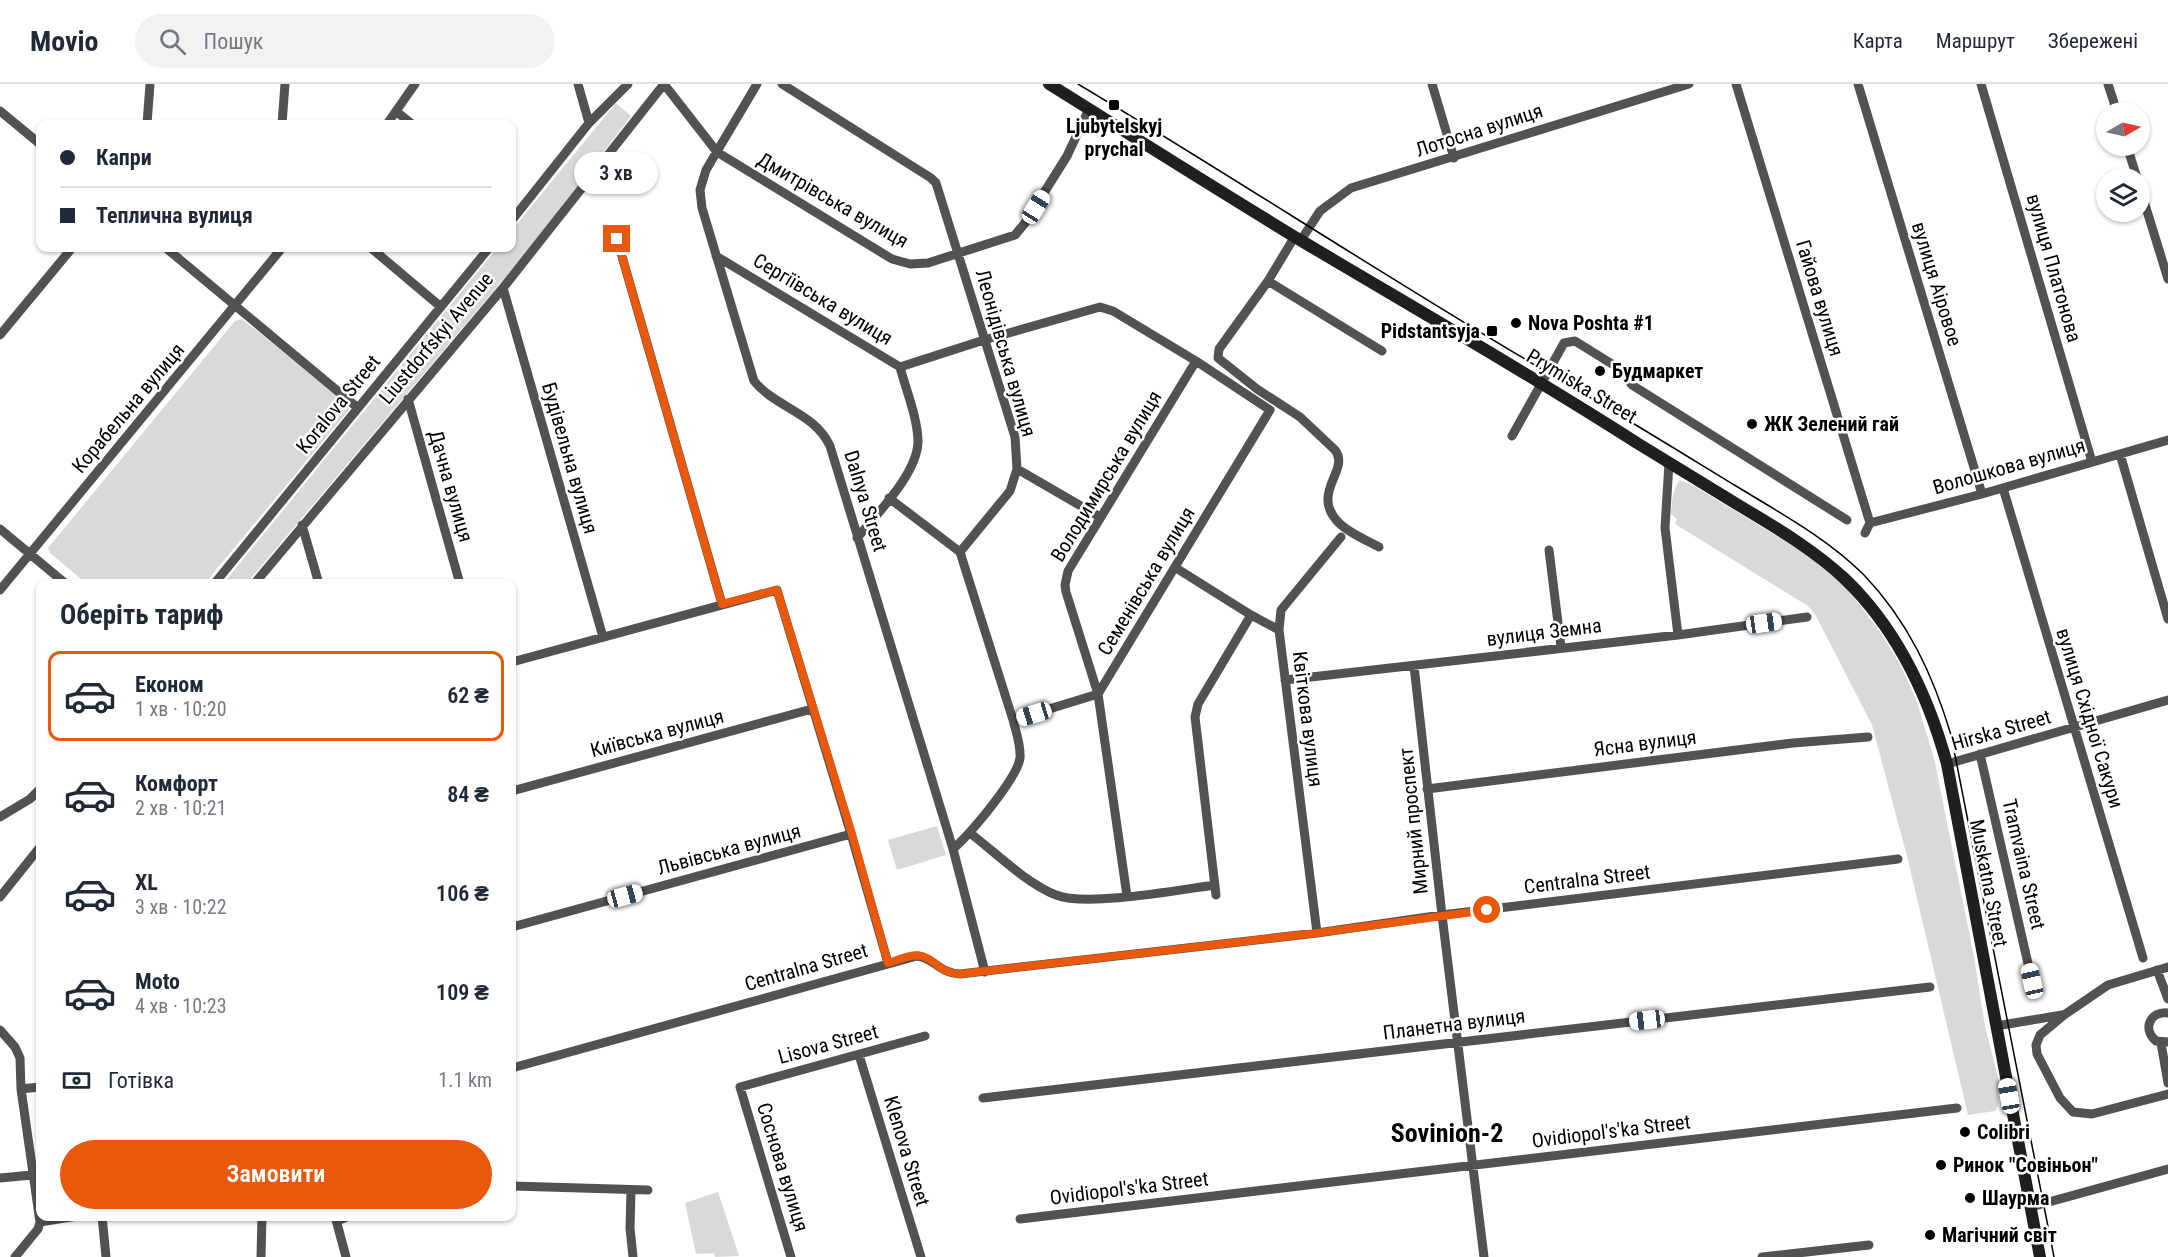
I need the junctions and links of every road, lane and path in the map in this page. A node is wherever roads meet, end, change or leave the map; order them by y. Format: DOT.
graph roads {
  1 [pos="150,84"];
  2 [pos="285,84"];
  3 [pos="416,84"];
  4 [pos="578,84"];
  5 [pos="628,84"];
  6 [pos="664,84"];
  7 [pos="757,84"];
  8 [pos="782,84"];
  9 [pos="1049,84"];
  10 [pos="1432,84"];
  11 [pos="1689,84"];
  12 [pos="1736,84"];
  13 [pos="1858,84"];
  14 [pos="1981,84"];
  15 [pos="2108,84"];
  16 [pos="2114,102"];
  17 [pos="1089,109"];
  18 [pos="0,111"];
  19 [pos="397,112"];
  20 [pos="147,120"];
  21 [pos="282,120"];
  22 [pos="390,120"];
  23 [pos="407,120"];
  24 [pos="589,123"];
  25 [pos="36,141"];
  26 [pos="717,152"];
  27 [pos="1454,158"];
  28 [pos="516,208"];
  29 [pos="2150,221"];
  30 [pos="1298,238"];
  31 [pos="617,239"];
  32 [pos="69,252"];
  33 [pos="171,252"];
  34 [pos="272,252"];
  35 [pos="279,252"];
  36 [pos="376,252"];
  37 [pos="486,252"];
  38 [pos="958,254"];
  39 [pos="716,256"];
  40 [pos="271,261"];
  41 [pos="2168,279"];
  42 [pos="1268,281"];
  43 [pos="503,288"];
  44 [pos="236,305"];
  45 [pos="441,307"];
  46 [pos="0,335"];
  47 [pos="984,340"];
  48 [pos="1382,351"];
  49 [pos="1196,361"];
  50 [pos="900,367"];
  51 [pos="1541,383"];
  52 [pos="408,399"];
  53 [pos="358,408"];
  54 [pos="1270,410"];
  55 [pos="1512,436"];
  56 [pos="2168,440"];
  57 [pos="2120,454"];
  58 [pos="2092,462"];
  59 [pos="1669,463"];
  60 [pos="1017,468"];
  61 [pos="2003,488"];
  62 [pos="1982,494"];
  63 [pos="890,498"];
  64 [pos="1100,517"];
  65 [pos="1847,520"];
  66 [pos="1870,523"];
  67 [pos="302,525"];
  68 [pos="0,529"];
  69 [pos="1865,533"];
  70 [pos="1341,537"];
  71 [pos="858,538"];
  72 [pos="1379,547"];
  73 [pos="1549,550"];
  74 [pos="960,552"];
  75 [pos="30,554"];
  76 [pos="1176,568"];
  77 [pos="60,579"];
  78 [pos="218,579"];
  79 [pos="259,579"];
  80 [pos="318,579"];
  81 [pos="459,579"];
  82 [pos="0,590"];
  83 [pos="722,604"];
  84 [pos="1251,615"];
  85 [pos="1807,617"];
  86 [pos="2168,619"];
  87 [pos="1279,630"];
  88 [pos="1678,635"];
  89 [pos="603,637"];
  90 [pos="1561,647"];
  91 [pos="516,661"];
  92 [pos="1414,666"];
  93 [pos="1286,680"];
  94 [pos="1098,694"];
  95 [pos="2168,700"];
  96 [pos="812,709"];
  97 [pos="1013,720"];
  98 [pos="2074,727"];
  99 [pos="1868,738"];
  100 [pos="1980,754"];
  101 [pos="1947,764"];
  102 [pos="1428,789"];
  103 [pos="516,790"];
  104 [pos="36,793"];
  105 [pos="0,817"];
  106 [pos="970,833"];
  107 [pos="852,834"];
  108 [pos="953,849"];
  109 [pos="36,852"];
  110 [pos="1898,859"];
  111 [pos="1127,896"];
  112 [pos="0,897"];
  113 [pos="1442,915"];
  114 [pos="516,926"];
  115 [pos="1317,933"];
  116 [pos="2143,958"];
  117 [pos="888,963"];
  118 [pos="2168,967"];
  119 [pos="2157,970"];
  120 [pos="985,972"];
  121 [pos="2032,981"];
  122 [pos="1930,987"];
  123 [pos="2168,999"];
  124 [pos="2168,1013"];
  125 [pos="2064,1015"];
  126 [pos="1996,1026"];
  127 [pos="0,1030"];
  128 [pos="925,1036"];
  129 [pos="1458,1041"];
  130 [pos="2164,1042"];
  131 [pos="859,1055"];
  132 [pos="516,1067"];
  133 [pos="2168,1083"];
  134 [pos="36,1087"];
  135 [pos="740,1087"];
  136 [pos="21,1089"];
  137 [pos="2168,1094"];
  138 [pos="983,1098"];
  139 [pos="1957,1108"];
  140 [pos="1472,1165"];
  141 [pos="2168,1169"];
  142 [pos="32,1175"];
  143 [pos="0,1178"];
  144 [pos="516,1186"];
  145 [pos="631,1190"];
  146 [pos="648,1190"];
  147 [pos="36,1198"];
  148 [pos="2031,1207"];
  149 [pos="1020,1219"];
  150 [pos="46,1221"];
  151 [pos="102,1221"];
  152 [pos="262,1221"];
  153 [pos="337,1221"];
  154 [pos="40,1222"];
  155 [pos="1869,1245"];
  156 [pos="15,1257"];
  157 [pos="106,1257"];
  158 [pos="261,1257"];
  159 [pos="346,1257"];
  160 [pos="633,1257"];
  161 [pos="791,1257"];
  162 [pos="921,1257"];
  163 [pos="1484,1257"];
  164 [pos="1762,1257"];
  165 [pos="2040,1257"];
  1 -- 20 [label="street"];
  2 -- 21 [label="street"];
  3 -- 19 [label="street"];
  4 -- 24 [label="street"];
  5 -- 24 [label="street"];
  6 -- 26 [label="street, Дмитрівська вулиця"];
  6 -- 43 [label="street, Liustdorfskyi Avenue"];
  7 -- 26 [label="street, Dalnya Street"];
  8 -- 38 [label="street, Леонідівська вулиця"];
  9 -- 17 [label="street, Prymiska Street"];
  10 -- 27 [label="street"];
  11 -- 27 [label="street, Лотосна вулиця"];
  12 -- 66 [label="street, Гайова вулиця"];
  13 -- 62 [label="street, вулиця Аіровое"];
  14 -- 58 [label="street, вулиця Платонова"];
  15 -- 16 [label="street"];
  17 -- 30 [label="street, Prymiska Street"];
  17 -- 38 [label="street, Дмитрівська вулиця"];
  18 -- 25 [label="street"];
  19 -- 22 [label="street"];
  19 -- 23 [label="street"];
  24 -- 28 [label="street"];
  26 -- 38 [label="street, Дмитрівська вулиця"];
  26 -- 39 [label="street, Dalnya Street"];
  27 -- 30 [label="street, Лотосна вулиця"];
  29 -- 41 [label="street"];
  30 -- 42 [label="street, Лотосна вулиця"];
  30 -- 51 [label="street, Prymiska Street"];
  31 -- 83 [label="street"];
  32 -- 46 [label="street"];
  33 -- 44 [label="street"];
  34 -- 40 [label="street"];
  35 -- 40 [label="street, Корабельна вулиця"];
  36 -- 45 [label="street"];
  37 -- 45 [label="street, Koralova Street"];
  38 -- 47 [label="street, Леонідівська вулиця"];
  39 -- 50 [label="street, Сергіївська вулиця"];
  39 -- 71 [label="street, Dalnya Street"];
  40 -- 44 [label="street, Корабельна вулиця"];
  42 -- 48 [label="street"];
  42 -- 72 [label="street, Лотосна вулиця"];
  43 -- 52 [label="street, Liustdorfskyi Avenue"];
  43 -- 89 [label="street, Будівельна вулиця"];
  44 -- 53 [label="street"];
  44 -- 75 [label="street, Корабельна вулиця"];
  45 -- 53 [label="street, Koralova Street"];
  47 -- 49 [label="street, Сергіївська вулиця"];
  47 -- 50 [label="street, Сергіївська вулиця"];
  47 -- 60 [label="street, Леонідівська вулиця"];
  49 -- 54 [label="street, Сергіївська вулиця"];
  49 -- 64 [label="street, Володимирська вулиця"];
  50 -- 63 [label="street"];
  51 -- 55 [label="street"];
  51 -- 59 [label="street, Prymiska Street"];
  51 -- 65 [label="street"];
  52 -- 67 [label="street, Liustdorfskyi Avenue"];
  52 -- 81 [label="street, Дачна вулиця"];
  53 -- 78 [label="street, Koralova Street"];
  54 -- 76 [label="street, Семенівська вулиця"];
  56 -- 57 [label="street, Волошкова вулиця"];
  57 -- 58 [label="street, Волошкова вулиця"];
  57 -- 86 [label="street"];
  58 -- 61 [label="street, Волошкова вулиця"];
  59 -- 88 [label="street"];
  59 -- 101 [label="street, Prymiska Street"];
  60 -- 64 [label="street"];
  60 -- 74 [label="street, Леонідівська вулиця"];
  61 -- 62 [label="street, Волошкова вулиця"];
  61 -- 98 [label="street, вулиця Східної Сакури"];
  62 -- 66 [label="street, Волошкова вулиця"];
  63 -- 71 [label="street"];
  63 -- 74 [label="street"];
  64 -- 94 [label="street, Володимирська вулиця"];
  66 -- 69 [label="street"];
  67 -- 79 [label="street, Liustdorfskyi Avenue"];
  67 -- 80 [label="street"];
  68 -- 75 [label="street"];
  70 -- 87 [label="street"];
  71 -- 108 [label="street, Dalnya Street"];
  73 -- 90 [label="street"];
  74 -- 97 [label="street"];
  75 -- 77 [label="street"];
  75 -- 82 [label="street, Корабельна вулиця"];
  76 -- 84 [label="street, Квіткова вулиця"];
  76 -- 94 [label="street, Семенівська вулиця"];
  83 -- 89 [label="street"];
  83 -- 96 [label="street"];
  84 -- 87 [label="street, Квіткова вулиця"];
  84 -- 111 [label="street"];
  85 -- 88 [label="street, вулиця Земна"];
  87 -- 93 [label="street, Квіткова вулиця"];
  88 -- 90 [label="street, вулиця Земна"];
  89 -- 91 [label="street"];
  90 -- 92 [label="street, вулиця Земна"];
  92 -- 93 [label="street, вулиця Земна"];
  92 -- 102 [label="street, Мирний проспект"];
  93 -- 115 [label="street, Квіткова вулиця"];
  94 -- 97 [label="street"];
  94 -- 111 [label="street, Володимирська вулиця"];
  95 -- 98 [label="street, Hirska Street"];
  96 -- 103 [label="street, Київська вулиця"];
  96 -- 107 [label="street"];
  97 -- 106 [label="street"];
  98 -- 100 [label="street, Hirska Street"];
  98 -- 116 [label="street, вулиця Східної Сакури"];
  99 -- 102 [label="street, Ясна вулиця"];
  100 -- 101 [label="street, Hirska Street"];
  100 -- 121 [label="street, Tramvaina Street"];
  101 -- 126 [label="street, Muskatna Street"];
  102 -- 113 [label="street, Мирний проспект"];
  104 -- 105 [label="street"];
  106 -- 108 [label="street"];
  106 -- 111 [label="street"];
  107 -- 114 [label="street, Львівська вулиця"];
  107 -- 117 [label="street"];
  108 -- 120 [label="street, Dalnya Street"];
  109 -- 112 [label="street"];
  110 -- 113 [label="street, Centralna Street"];
  113 -- 115 [label="street, Centralna Street"];
  113 -- 129 [label="street, Мирний проспект"];
  115 -- 120 [label="street, Centralna Street"];
  117 -- 120 [label="street, Centralna Street"];
  117 -- 132 [label="street, Centralna Street"];
  118 -- 119 [label="street"];
  119 -- 123 [label="street"];
  119 -- 125 [label="street"];
  122 -- 129 [label="street, Планетна вулиця"];
  124 -- 130 [label="street"];
  125 -- 126 [label="street"];
  125 -- 137 [label="street"];
  126 -- 148 [label="street, Muskatna Street"];
  127 -- 136 [label="street"];
  128 -- 131 [label="street, Lisova Street"];
  129 -- 138 [label="street, Планетна вулиця"];
  129 -- 140 [label="street, Мирний проспект"];
  130 -- 133 [label="street"];
  131 -- 135 [label="street, Lisova Street"];
  131 -- 162 [label="street, Klenova Street"];
  134 -- 136 [label="street"];
  135 -- 161 [label="street, Соснова вулиця"];
  136 -- 142 [label="street"];
  139 -- 140 [label="street, Ovidiopol's'ka Street"];
  140 -- 149 [label="street, Ovidiopol's'ka Street"];
  140 -- 163 [label="street, Мирний проспект"];
  141 -- 148 [label="street"];
  142 -- 143 [label="street"];
  142 -- 147 [label="street"];
  144 -- 145 [label="street"];
  145 -- 146 [label="street"];
  145 -- 160 [label="street"];
  148 -- 165 [label="street, Muskatna Street"];
  150 -- 154 [label="street"];
  151 -- 157 [label="street"];
  152 -- 158 [label="street"];
  153 -- 159 [label="street"];
  154 -- 156 [label="street"];
  155 -- 164 [label="street"];
}
